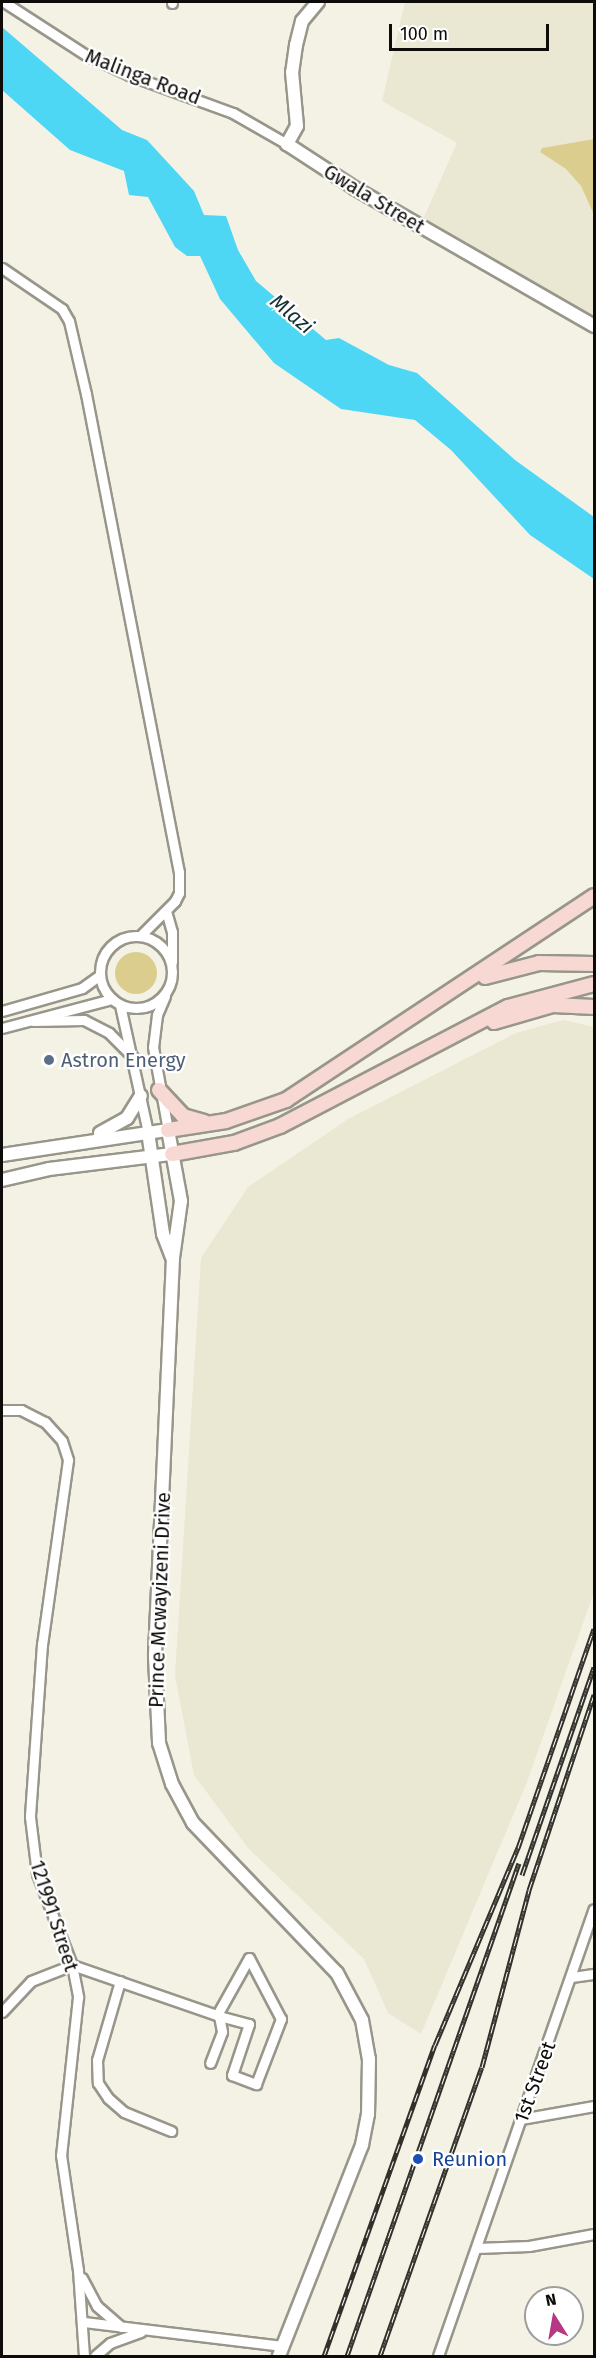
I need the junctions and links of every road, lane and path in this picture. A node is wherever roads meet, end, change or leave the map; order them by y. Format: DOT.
graph roads {
  1 [pos="4,2"];
  2 [pos="318,2"];
  3 [pos="287,144"];
  4 [pos="2,268"];
  5 [pos="594,326"];
  6 [pos="594,896"];
  7 [pos="166,911"];
  8 [pos="140,936"];
  9 [pos="171,962"];
  10 [pos="594,964"];
  11 [pos="100,975"];
  12 [pos="594,984"];
  13 [pos="450,992"];
  14 [pos="166,993"];
  15 [pos="116,1002"];
  16 [pos="594,1007"];
  17 [pos="2,1011"];
  18 [pos="33,1021"];
  19 [pos="2,1028"];
  20 [pos="416,1056"];
  21 [pos="133,1057"];
  22 [pos="159,1090"];
  23 [pos="141,1096"];
  24 [pos="215,1123"];
  25 [pos="168,1130"];
  26 [pos="148,1132"];
  27 [pos="59,1145"];
  28 [pos="172,1154"];
  29 [pos="2,1155"];
  30 [pos="152,1157"];
  31 [pos="2,1180"];
  32 [pos="173,1258"];
  33 [pos="2,1410"];
  34 [pos="594,1909"];
  35 [pos="72,1965"];
  36 [pos="594,1974"];
  37 [pos="572,1977"];
  38 [pos="120,1981"];
  39 [pos="2,2012"];
  40 [pos="218,2016"];
  41 [pos="210,2063"];
  42 [pos="594,2106"];
  43 [pos="521,2119"];
  44 [pos="171,2131"];
  45 [pos="594,2234"];
  46 [pos="477,2248"];
  47 [pos="78,2270"];
  48 [pos="84,2322"];
  49 [pos="123,2328"];
  50 [pos="146,2331"];
  51 [pos="281,2351"];
  52 [pos="84,2356"];
  53 [pos="95,2356"];
  54 [pos="438,2356"];
  1 -- 3 [label="street, Malinga Road"];
  2 -- 3 [label="street"];
  3 -- 5 [label="street, Gwala Street"];
  4 -- 7 [label="street"];
  6 -- 13 [label="main road"];
  7 -- 8 [label="street"];
  7 -- 9 [label="street"];
  8 -- 9 [label="street"];
  8 -- 11 [label="street"];
  9 -- 14 [label="street"];
  10 -- 13 [label="main road"];
  11 -- 15 [label="street"];
  11 -- 17 [label="street"];
  12 -- 20 [label="main road"];
  13 -- 24 [label="main road"];
  14 -- 15 [label="street"];
  14 -- 22 [label="street"];
  15 -- 18 [label="street"];
  15 -- 21 [label="street"];
  16 -- 20 [label="main road"];
  18 -- 19 [label="street"];
  18 -- 21 [label="street"];
  20 -- 28 [label="main road"];
  21 -- 23 [label="street"];
  22 -- 24 [label="main road"];
  22 -- 25 [label="street"];
  23 -- 26 [label="street"];
  23 -- 27 [label="street"];
  24 -- 25 [label="main road"];
  25 -- 26 [label="street"];
  25 -- 28 [label="street, Prince Mcwayizeni Drive"];
  26 -- 27 [label="street"];
  26 -- 30 [label="street, Prince Mcwayizeni Drive"];
  27 -- 29 [label="street"];
  28 -- 30 [label="street"];
  28 -- 32 [label="street, Prince Mcwayizeni Drive"];
  30 -- 31 [label="street"];
  30 -- 32 [label="street, Prince Mcwayizeni Drive"];
  32 -- 51 [label="street, Prince Mcwayizeni Drive"];
  33 -- 35 [label="street, 121991 Street"];
  34 -- 37 [label="street, 1st Street"];
  35 -- 38 [label="street"];
  35 -- 39 [label="street"];
  35 -- 47 [label="street, 121991 Street"];
  36 -- 37 [label="street"];
  37 -- 43 [label="street, 1st Street"];
  38 -- 40 [label="street"];
  38 -- 44 [label="street"];
  40 -- 40 [label="street"];
  40 -- 41 [label="street"];
  42 -- 43 [label="street"];
  43 -- 46 [label="street, 1st Street"];
  45 -- 46 [label="street"];
  46 -- 54 [label="street, 1st Street"];
  47 -- 48 [label="street, 121991 Street"];
  47 -- 49 [label="street"];
  48 -- 49 [label="street"];
  48 -- 52 [label="street, 121991 Street"];
  49 -- 50 [label="street"];
  50 -- 51 [label="street"];
  50 -- 53 [label="street"];
}
